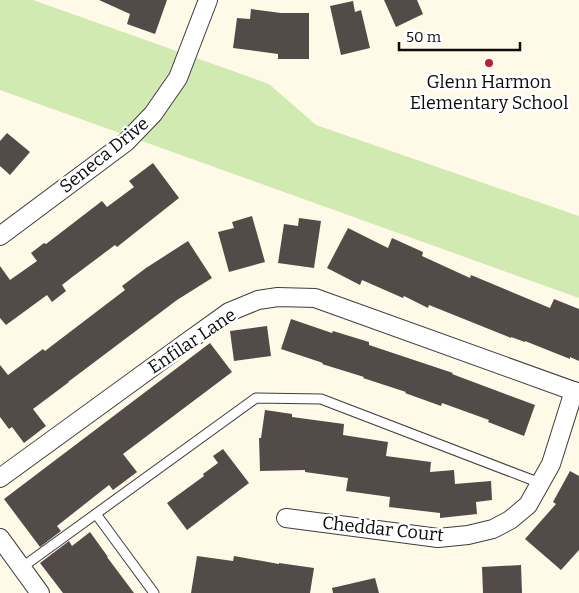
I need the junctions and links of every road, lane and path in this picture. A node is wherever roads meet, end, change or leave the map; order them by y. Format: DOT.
graph roads {
  1 [pos="208,0"];
  2 [pos="2,231"];
  3 [pos="576,392"];
  4 [pos="0,478"];
  5 [pos="540,483"];
  6 [pos="96,514"];
  7 [pos="286,518"];
  8 [pos="0,538"];
  9 [pos="21,568"];
  10 [pos="40,593"];
  11 [pos="154,593"];
  1 -- 2 [label="street, Seneca Drive"];
  3 -- 4 [label="street, Enfilar Lane"];
  3 -- 5 [label="street, Cheddar Court"];
  5 -- 6 [label="lane"];
  5 -- 7 [label="street, Cheddar Court"];
  6 -- 9 [label="lane"];
  6 -- 11 [label="lane"];
  8 -- 9 [label="street"];
  9 -- 10 [label="street"];
}
